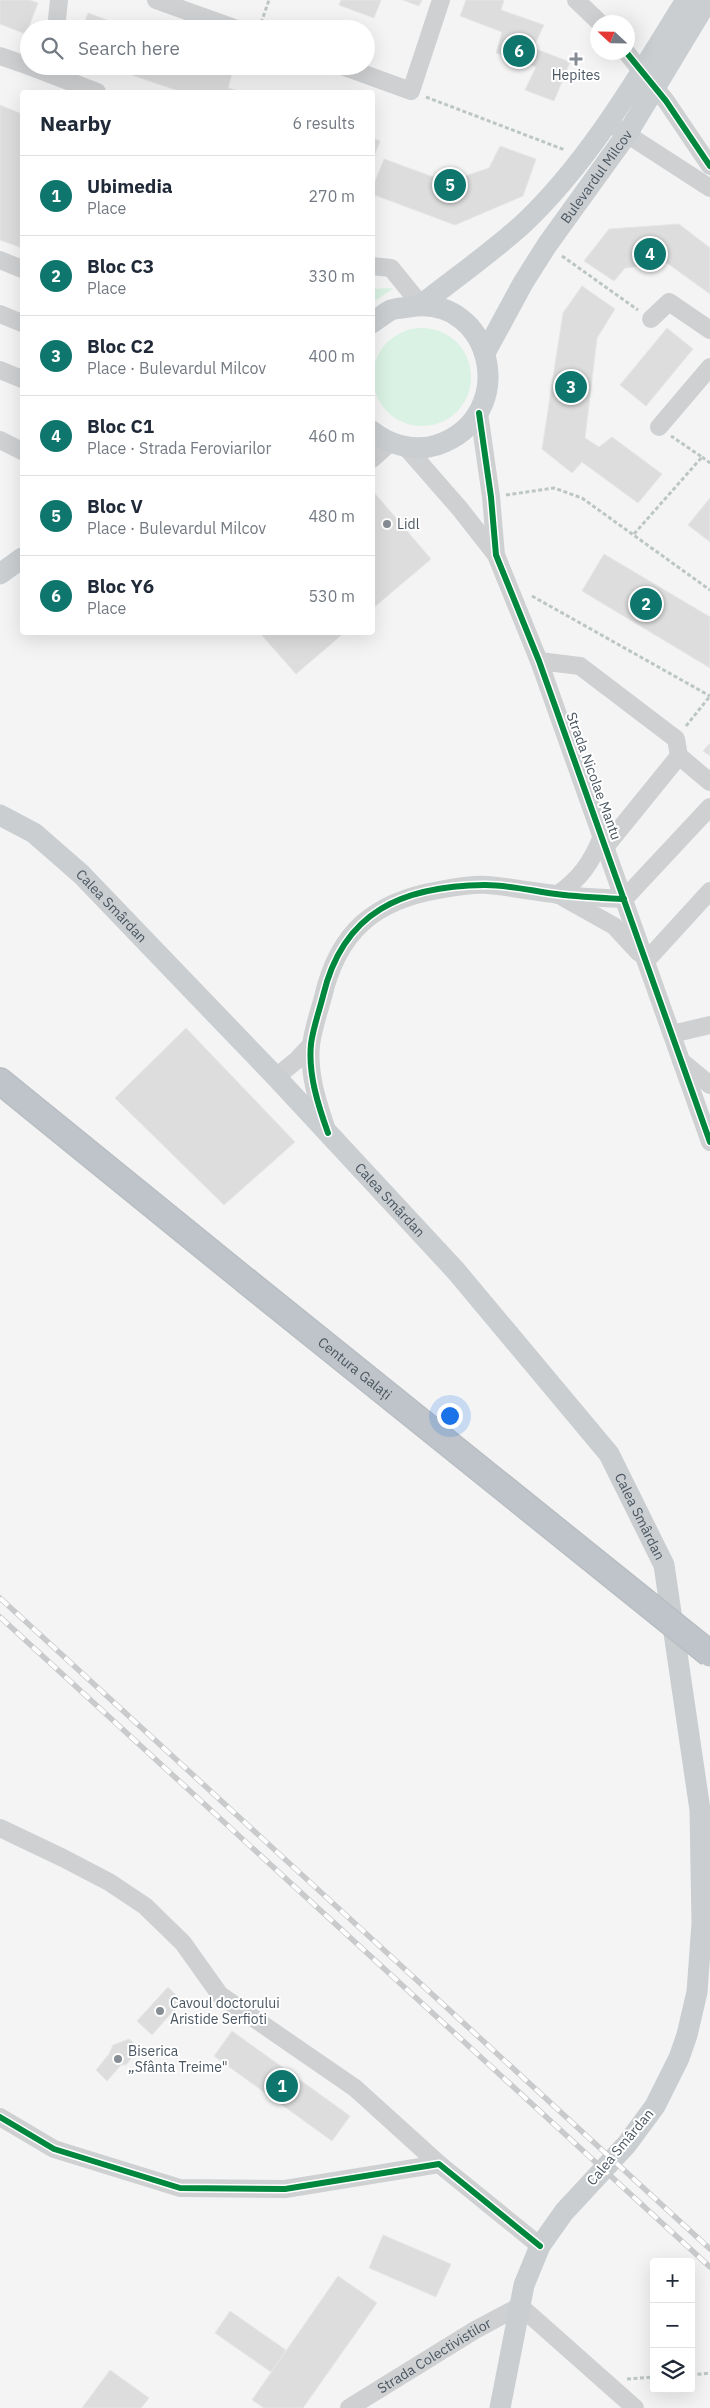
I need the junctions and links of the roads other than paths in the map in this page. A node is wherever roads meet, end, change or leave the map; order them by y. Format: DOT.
graph roads {
  1 [pos="59,0"];
  2 [pos="156,0"];
  3 [pos="441,0"];
  4 [pos="576,0"];
  5 [pos="696,1"];
  6 [pos="592,15"];
  7 [pos="57,20"];
  8 [pos="212,20"];
  9 [pos="0,56"];
  10 [pos="633,60"];
  11 [pos="20,63"];
  12 [pos="642,71"];
  13 [pos="61,75"];
  14 [pos="367,75"];
  15 [pos="656,87"];
  16 [pos="93,90"];
  17 [pos="608,122"];
  18 [pos="627,134"];
  19 [pos="710,166"];
  20 [pos="710,188"];
  21 [pos="0,260"];
  22 [pos="375,266"];
  23 [pos="20,268"];
  24 [pos="421,305"];
  25 [pos="0,314"];
  26 [pos="651,319"];
  27 [pos="375,321"];
  28 [pos="20,322"];
  29 [pos="710,330"];
  30 [pos="485,353"];
  31 [pos="710,367"];
  32 [pos="0,370"];
  33 [pos="20,379"];
  34 [pos="479,413"];
  35 [pos="659,427"];
  36 [pos="375,432"];
  37 [pos="0,440"];
  38 [pos="398,444"];
  39 [pos="20,450"];
  40 [pos="375,457"];
  41 [pos="496,555"];
  42 [pos="539,661"];
  43 [pos="680,756"];
  44 [pos="710,782"];
  45 [pos="710,807"];
  46 [pos="0,815"];
  47 [pos="604,841"];
  48 [pos="710,891"];
  49 [pos="557,895"];
  50 [pos="624,899"];
  51 [pos="646,961"];
  52 [pos="710,1025"];
  53 [pos="672,1034"];
  54 [pos="311,1045"];
  55 [pos="681,1060"];
  56 [pos="276,1077"];
  57 [pos="0,1081"];
  58 [pos="710,1085"];
  59 [pos="328,1133"];
  60 [pos="710,1142"];
  61 [pos="710,1654"];
  62 [pos="0,1828"];
  63 [pos="0,2117"];
  64 [pos="440,2164"];
  65 [pos="540,2246"];
  66 [pos="520,2306"];
  67 [pos="350,2408"];
  68 [pos="500,2408"];
  69 [pos="635,2408"];
  1 -- 7 [label="street"];
  2 -- 8 [label="street"];
  3 -- 14 [label="street"];
  4 -- 6 [label="street"];
  5 -- 12 [label="main road, Bulevardul Milcov"];
  5 -- 15 [label="main road, Bulevardul Milcov"];
  9 -- 11 [label="street"];
  10 -- 12 [label="street"];
  12 -- 15 [label="street"];
  12 -- 17 [label="main road, Bulevardul Milcov"];
  13 -- 16 [label="street"];
  15 -- 18 [label="main road, Bulevardul Milcov"];
  15 -- 19 [label="street"];
  17 -- 18 [label="street"];
  17 -- 24 [label="main road, Bulevardul Milcov"];
  18 -- 20 [label="street"];
  18 -- 30 [label="main road, Bulevardul Milcov"];
  21 -- 23 [label="street"];
  22 -- 24 [label="street"];
  24 -- 27 [label="main road"];
  24 -- 30 [label="main road"];
  25 -- 28 [label="street"];
  26 -- 29 [label="street"];
  30 -- 34 [label="main road"];
  31 -- 35 [label="street"];
  32 -- 33 [label="street"];
  34 -- 38 [label="main road"];
  34 -- 41 [label="street, Strada Nicolae Mantu"];
  36 -- 38 [label="main road"];
  37 -- 39 [label="street"];
  38 -- 40 [label="street"];
  38 -- 41 [label="street, Strada Nicolae Mantu"];
  41 -- 42 [label="street, Strada Nicolae Mantu"];
  42 -- 43 [label="street"];
  42 -- 47 [label="street, Strada Nicolae Mantu"];
  43 -- 44 [label="street"];
  43 -- 47 [label="street"];
  45 -- 50 [label="street"];
  46 -- 56 [label="main road, Calea Smârdan"];
  47 -- 49 [label="street"];
  47 -- 50 [label="street, Strada Nicolae Mantu"];
  48 -- 51 [label="street"];
  49 -- 50 [label="street"];
  49 -- 51 [label="street"];
  49 -- 54 [label="street"];
  50 -- 51 [label="street, Strada Nicolae Mantu"];
  51 -- 53 [label="street, Strada Nicolae Mantu"];
  52 -- 53 [label="street"];
  53 -- 55 [label="street, Strada Nicolae Mantu"];
  54 -- 56 [label="street"];
  54 -- 59 [label="street"];
  55 -- 58 [label="street"];
  55 -- 60 [label="street, Strada Nicolae Mantu"];
  56 -- 59 [label="main road, Calea Smârdan"];
  57 -- 61 [label="highway, Centura Galați, bridge"];
  59 -- 65 [label="main road, Calea Smârdan"];
  62 -- 64 [label="street"];
  63 -- 64 [label="street"];
  64 -- 65 [label="street"];
  65 -- 66 [label="main road, Calea Smârdan"];
  66 -- 67 [label="street, Strada Colectivistilor"];
  66 -- 68 [label="main road, Calea Smârdan"];
  66 -- 69 [label="street"];
}
